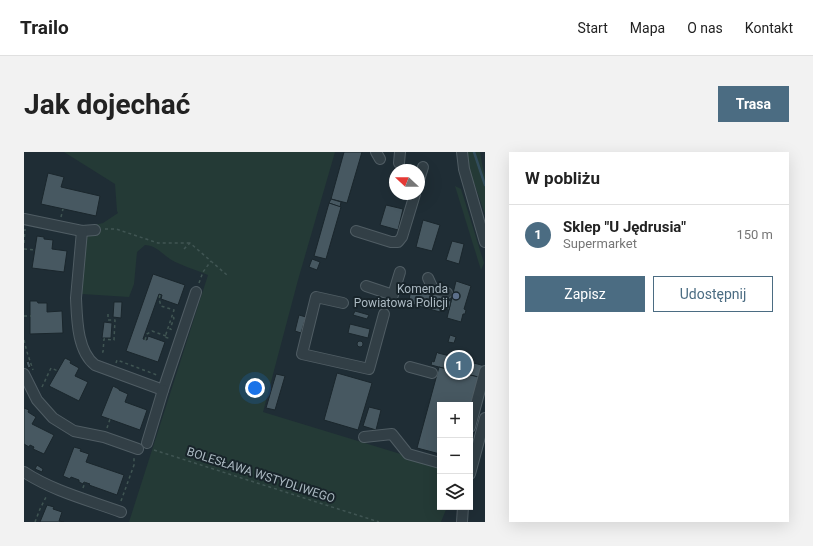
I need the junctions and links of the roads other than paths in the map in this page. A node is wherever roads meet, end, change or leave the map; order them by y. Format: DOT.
graph roads {
  1 [pos="400,152"];
  2 [pos="462,152"];
  3 [pos="399,163"];
  4 [pos="413,200"];
  5 [pos="25,222"];
  6 [pos="95,230"];
  7 [pos="82,231"];
  8 [pos="356,231"];
  9 [pos="485,242"];
  10 [pos="400,272"];
  11 [pos="428,278"];
  12 [pos="366,286"];
  13 [pos="196,292"];
  14 [pos="447,293"];
  15 [pos="343,303"];
  16 [pos="384,314"];
  17 [pos="410,367"];
  18 [pos="485,371"];
  19 [pos="432,373"];
  20 [pos="24,374"];
  21 [pos="159,389"];
  22 [pos="473,416"];
  23 [pos="485,418"];
  24 [pos="364,437"];
  25 [pos="147,443"];
  26 [pos="138,449"];
  27 [pos="437,462"];
  28 [pos="473,463"];
  29 [pos="24,472"];
  30 [pos="120,508"];
  31 [pos="463,510"];
  32 [pos="462,521"];
  1 -- 3 [label="street"];
  2 -- 9 [label="street"];
  4 -- 8 [label="street"];
  5 -- 7 [label="street"];
  6 -- 7 [label="street"];
  7 -- 21 [label="street"];
  10 -- 12 [label="street"];
  11 -- 14 [label="street"];
  13 -- 21 [label="street"];
  15 -- 16 [label="street"];
  17 -- 19 [label="street"];
  18 -- 22 [label="street"];
  20 -- 26 [label="street"];
  21 -- 25 [label="street"];
  23 -- 28 [label="street"];
  24 -- 27 [label="street"];
  29 -- 30 [label="street"];
  31 -- 32 [label="street"];
}
